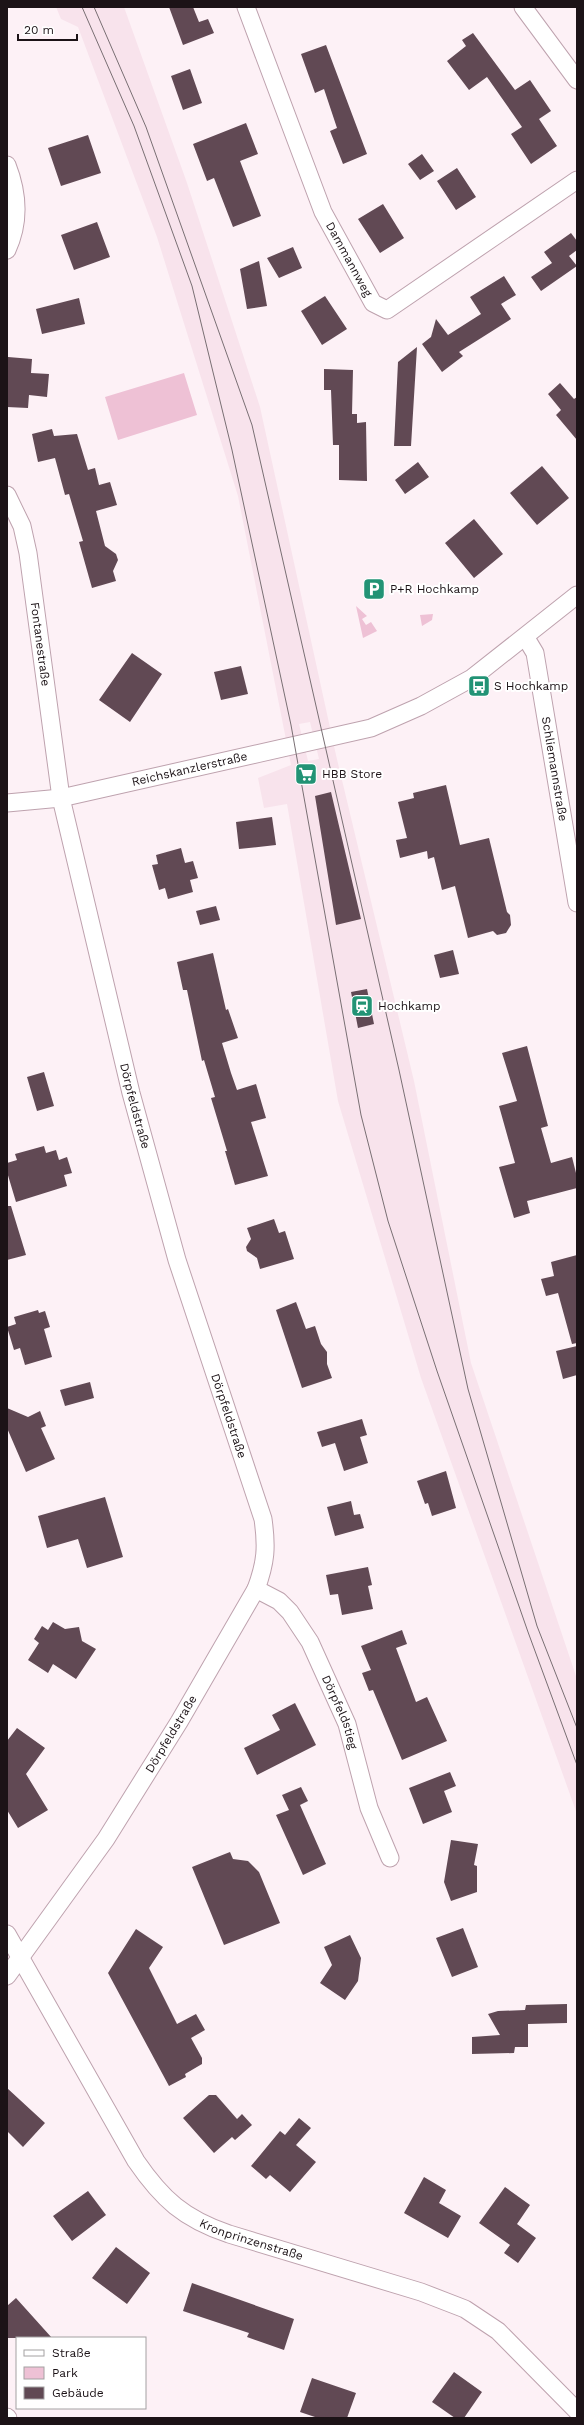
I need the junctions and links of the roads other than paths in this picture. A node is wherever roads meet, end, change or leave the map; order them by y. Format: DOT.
graph roads {
  1 [pos="246,7"];
  2 [pos="523,7"];
  3 [pos="577,80"];
  4 [pos="7,165"];
  5 [pos="577,180"];
  6 [pos="7,250"];
  7 [pos="7,494"];
  8 [pos="577,595"];
  9 [pos="526,638"];
  10 [pos="61,798"];
  11 [pos="7,803"];
  12 [pos="577,903"];
  13 [pos="256,1589"];
  14 [pos="390,1858"];
  15 [pos="7,1934"];
  16 [pos="21,1959"];
  17 [pos="7,1976"];
  18 [pos="577,2411"];
  1 -- 5 [label="street, Dammannweg"];
  2 -- 3 [label="street"];
  4 -- 6 [label="street"];
  7 -- 10 [label="street, Fontanestraße"];
  8 -- 9 [label="street, Reichskanzlerstraße"];
  9 -- 10 [label="street, Reichskanzlerstraße"];
  9 -- 12 [label="street, Schliemannstraße"];
  10 -- 11 [label="street, Reichskanzlerstraße"];
  10 -- 13 [label="street, Dörpfeldstraße"];
  13 -- 14 [label="street, Dörpfeldstieg"];
  13 -- 16 [label="street, Dörpfeldstraße"];
  15 -- 16 [label="street, Kronprinzenstraße"];
  16 -- 17 [label="street, Dörpfeldstraße"];
  16 -- 18 [label="street, Kronprinzenstraße"];
}
